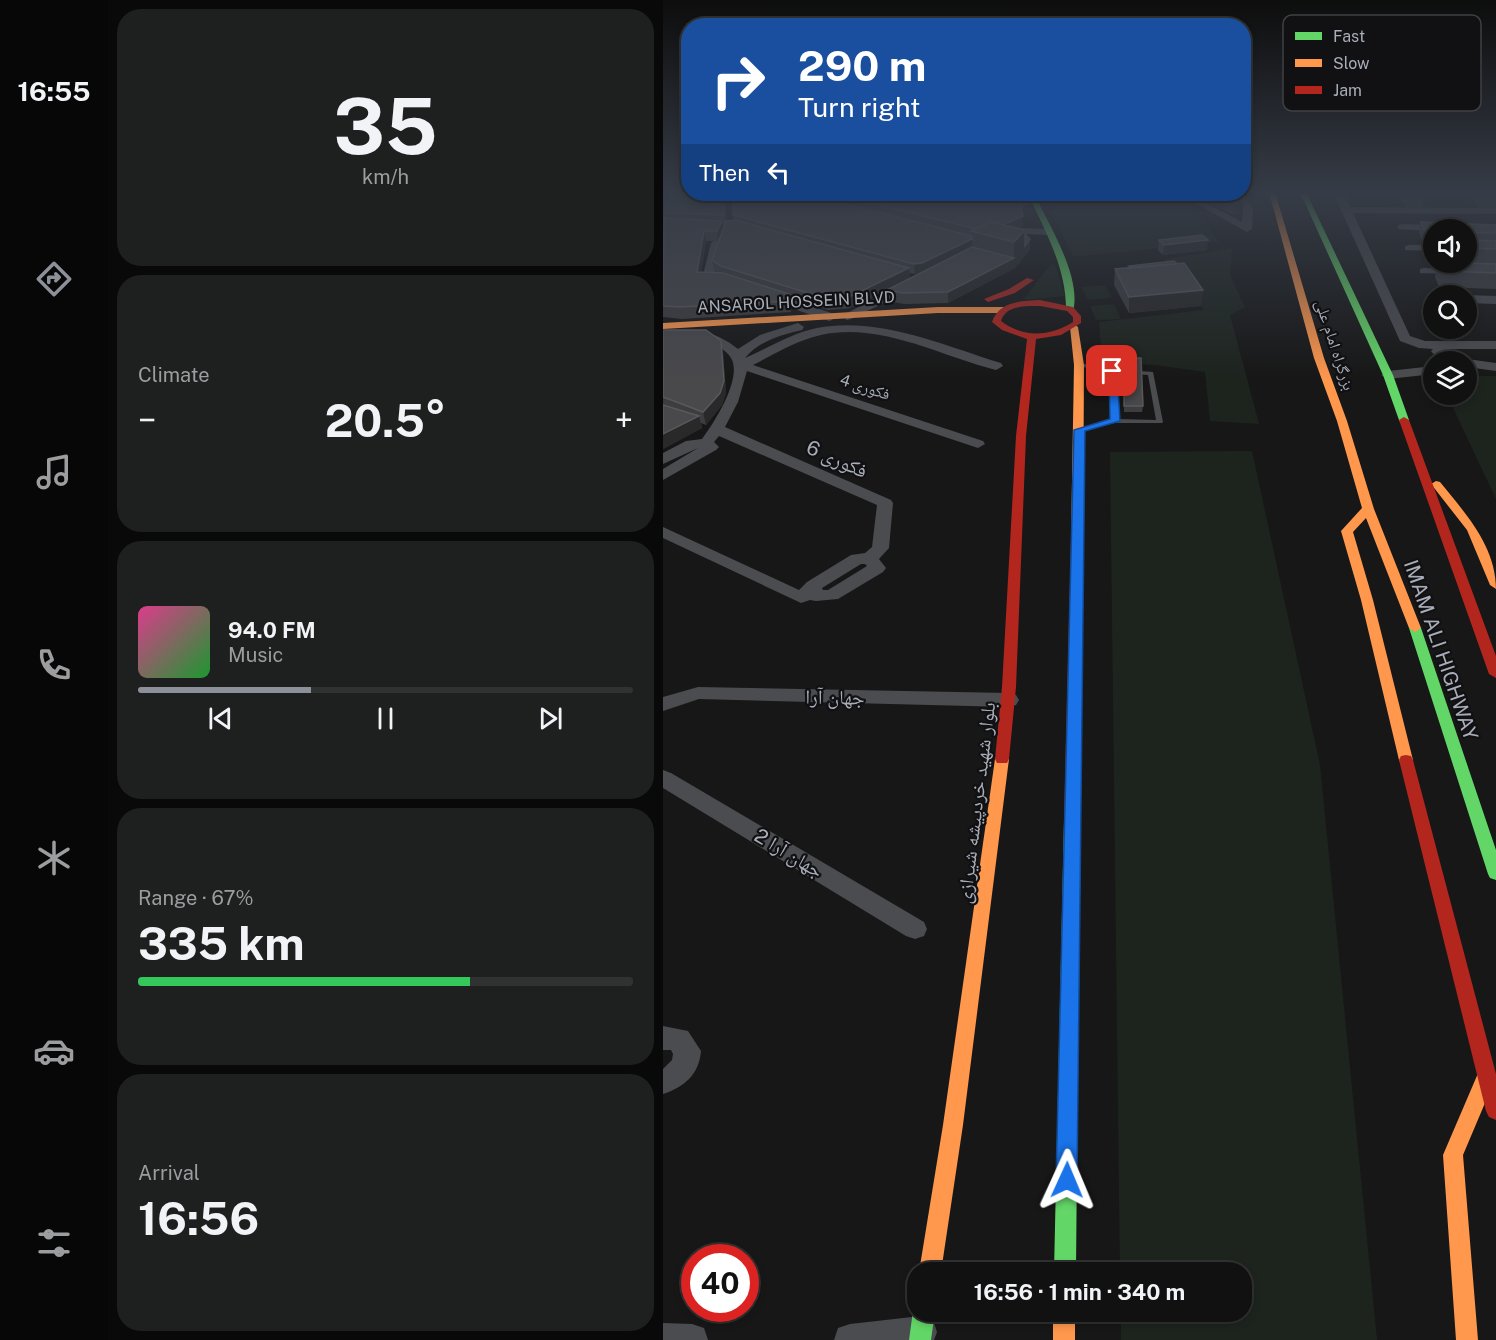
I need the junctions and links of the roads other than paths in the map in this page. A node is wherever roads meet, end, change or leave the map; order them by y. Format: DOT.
graph roads {
  1 [pos="713,255"];
  2 [pos="1044,255"];
  3 [pos="1058,255"];
  4 [pos="1290,255"];
  5 [pos="1332,255"];
  6 [pos="1367,255"];
  7 [pos="1037,271"];
  8 [pos="1477,272"];
  9 [pos="900,273"];
  10 [pos="1496,273"];
  11 [pos="1477,299"];
  12 [pos="1496,300"];
  13 [pos="1009,308"];
  14 [pos="1070,309"];
  15 [pos="937,310"];
  16 [pos="847,316"];
  17 [pos="830,317"];
  18 [pos="663,326"];
  19 [pos="798,327"];
  20 [pos="1074,327"];
  21 [pos="1001,328"];
  22 [pos="699,335"];
  23 [pos="1032,336"];
  24 [pos="663,338"];
  25 [pos="1451,344"];
  26 [pos="1496,345"];
  27 [pos="1438,351"];
  28 [pos="739,361"];
  29 [pos="1079,365"];
  30 [pos="1477,365"];
  31 [pos="996,366"];
  32 [pos="1496,368"];
  33 [pos="1477,369"];
  34 [pos="1112,371"];
  35 [pos="1423,371"];
  36 [pos="1388,375"];
  37 [pos="1115,421"];
  38 [pos="718,430"];
  39 [pos="1079,430"];
  40 [pos="706,443"];
  41 [pos="978,444"];
  42 [pos="663,459"];
  43 [pos="1419,462"];
  44 [pos="663,475"];
  45 [pos="1368,509"];
  46 [pos="663,532"];
  47 [pos="1496,585"];
  48 [pos="1496,674"];
  49 [pos="666,700"];
  50 [pos="1009,700"];
  51 [pos="663,778"];
  52 [pos="1496,874"];
  53 [pos="915,929"];
  54 [pos="663,1038"];
  55 [pos="1487,1076"];
  56 [pos="663,1082"];
  57 [pos="1496,1111"];
  58 [pos="932,1262"];
  59 [pos="1065,1262"];
  60 [pos="1064,1322"];
  61 [pos="921,1328"];
  62 [pos="663,1339"];
  63 [pos="692,1340"];
  64 [pos="850,1340"];
  65 [pos="1064,1340"];
  66 [pos="1467,1340"];
  1 -- 17 [label="street"];
  2 -- 7 [label="main road"];
  3 -- 14 [label="main road"];
  4 -- 45 [label="main road, بزرگراه امام علی"];
  5 -- 36 [label="main road, بزرگراه امام علی"];
  6 -- 25 [label="street"];
  7 -- 13 [label="main road"];
  7 -- 15 [label="main road"];
  8 -- 10 [label="street"];
  9 -- 16 [label="street"];
  11 -- 12 [label="street"];
  13 -- 14 [label="main road, ANSAROL HOSSEIN BLVD"];
  13 -- 15 [label="main road, ANSAROL HOSSEIN BLVD"];
  13 -- 21 [label="main road"];
  14 -- 20 [label="main road"];
  15 -- 16 [label="main road, ANSAROL HOSSEIN BLVD"];
  16 -- 17 [label="main road, ANSAROL HOSSEIN BLVD"];
  17 -- 18 [label="main road, ANSAROL HOSSEIN BLVD"];
  19 -- 21 [label="main road, ANSAROL HOSSEIN BLVD"];
  19 -- 22 [label="main road, ANSAROL HOSSEIN BLVD"];
  19 -- 28 [label="street"];
  20 -- 23 [label="main road"];
  20 -- 29 [label="main road"];
  21 -- 23 [label="main road, ANSAROL HOSSEIN BLVD"];
  22 -- 24 [label="main road, ANSAROL HOSSEIN BLVD"];
  22 -- 28 [label="street, فکوری 4"];
  23 -- 50 [label="main road, بلوار شهید خردپیشه شیرازی"];
  25 -- 26 [label="street"];
  25 -- 27 [label="street"];
  28 -- 31 [label="street"];
  28 -- 38 [label="street"];
  28 -- 41 [label="street, فکوری 4"];
  29 -- 34 [label="lane"];
  29 -- 39 [label="main road"];
  30 -- 32 [label="street"];
  32 -- 33 [label="street"];
  34 -- 37 [label="lane"];
  34 -- 37 [label="lane"];
  35 -- 36 [label="street"];
  36 -- 43 [label="main road, بزرگراه امام علی"];
  37 -- 39 [label="lane"];
  38 -- 40 [label="street"];
  38 -- 46 [label="street, فکوری 6"];
  39 -- 59 [label="main road"];
  40 -- 42 [label="street"];
  40 -- 44 [label="street"];
  43 -- 47 [label="main road"];
  43 -- 48 [label="main road"];
  45 -- 52 [label="main road, IMAM ALI HIGHWAY"];
  45 -- 55 [label="main road"];
  49 -- 50 [label="street, جهان آرا"];
  50 -- 58 [label="main road, بلوار شهید خردپیشه شیرازی"];
  51 -- 53 [label="street, جهان آرا 2"];
  54 -- 56 [label="street"];
  55 -- 57 [label="main road"];
  55 -- 66 [label="main road"];
  60 -- 65 [label="main road"];
  61 -- 64 [label="street"];
  62 -- 63 [label="street"];
}
